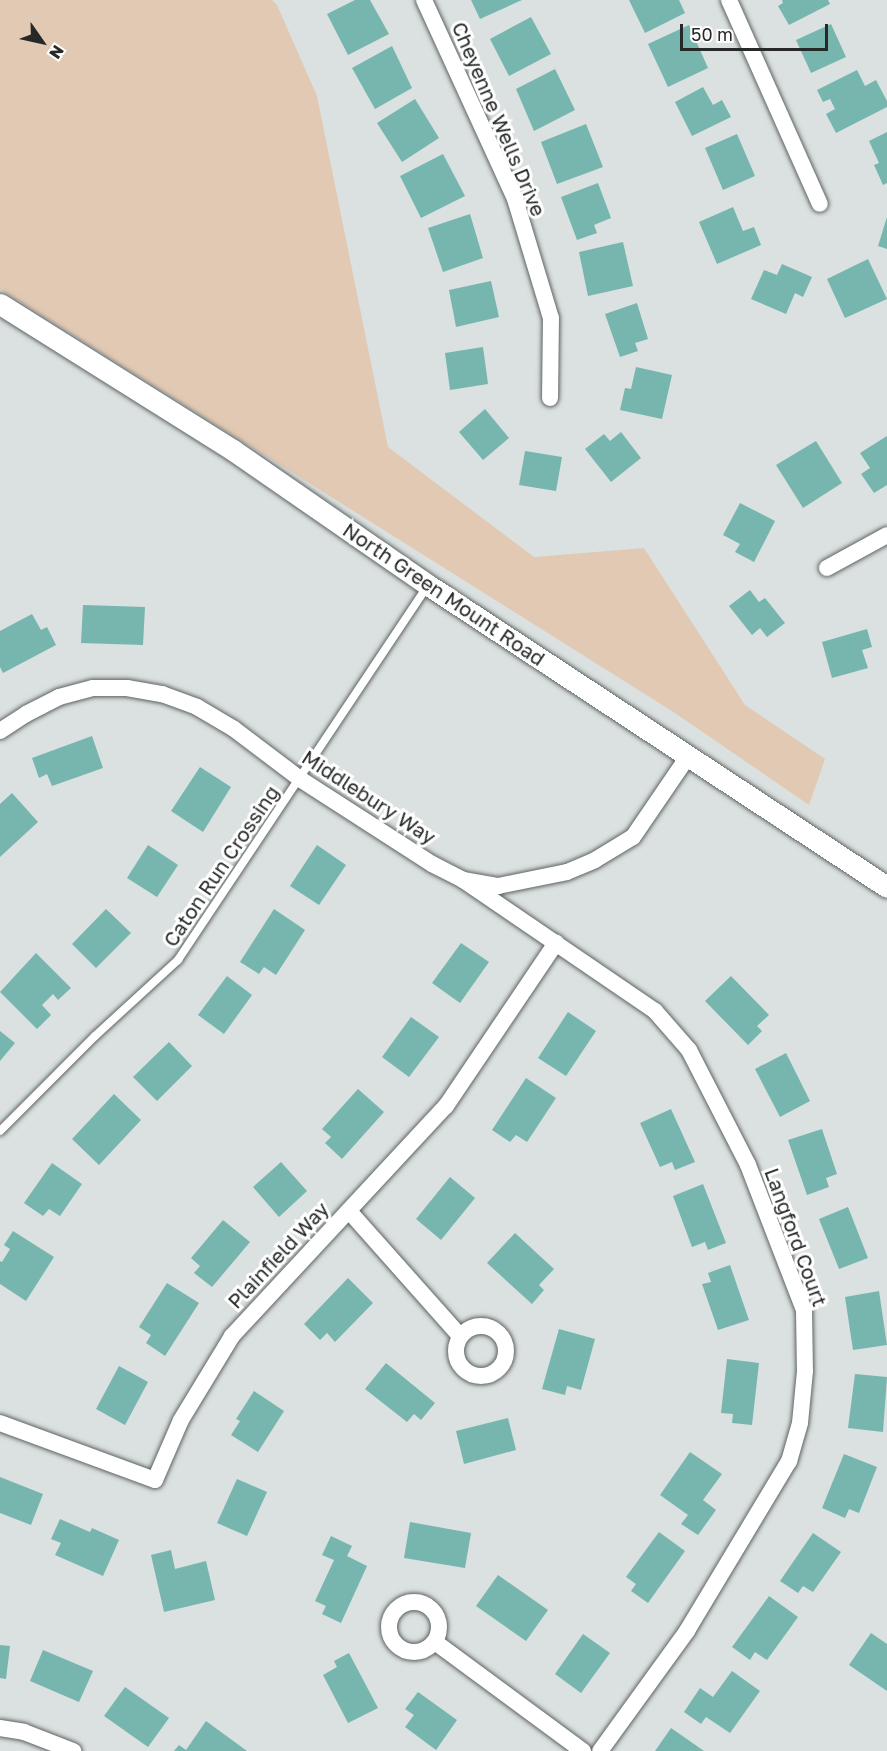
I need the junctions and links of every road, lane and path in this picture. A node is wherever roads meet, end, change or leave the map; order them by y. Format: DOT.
graph roads {
  1 [pos="424,0"];
  2 [pos="729,0"];
  3 [pos="820,204"];
  4 [pos="0,304"];
  5 [pos="550,398"];
  6 [pos="887,535"];
  7 [pos="827,568"];
  8 [pos="428,585"];
  9 [pos="0,731"];
  10 [pos="689,755"];
  11 [pos="300,779"];
  12 [pos="463,880"];
  13 [pos="887,887"];
  14 [pos="556,943"];
  15 [pos="0,1131"];
  16 [pos="349,1211"];
  17 [pos="460,1336"];
  18 [pos="0,1423"];
  19 [pos="435,1642"];
  20 [pos="0,1728"];
  21 [pos="73,1751"];
  22 [pos="583,1751"];
  23 [pos="600,1751"];
  1 -- 5 [label="street, Cheyenne Wells Drive"];
  2 -- 3 [label="street"];
  4 -- 8 [label="street, North Green Mount Road"];
  6 -- 7 [label="street"];
  8 -- 10 [label="street, North Green Mount Road"];
  8 -- 11 [label="lane, Caton Run Crossing"];
  9 -- 11 [label="street, Middlebury Way"];
  10 -- 12 [label="street, Middlebury Way"];
  10 -- 13 [label="street, North Green Mount Road"];
  11 -- 12 [label="street, Middlebury Way"];
  11 -- 15 [label="lane, Caton Run Crossing"];
  12 -- 14 [label="street, Langford Court"];
  14 -- 16 [label="street, Plainfield Way"];
  14 -- 23 [label="street, Langford Court"];
  16 -- 17 [label="street"];
  16 -- 18 [label="street, Plainfield Way"];
  19 -- 22 [label="street"];
  20 -- 21 [label="street"];
}
